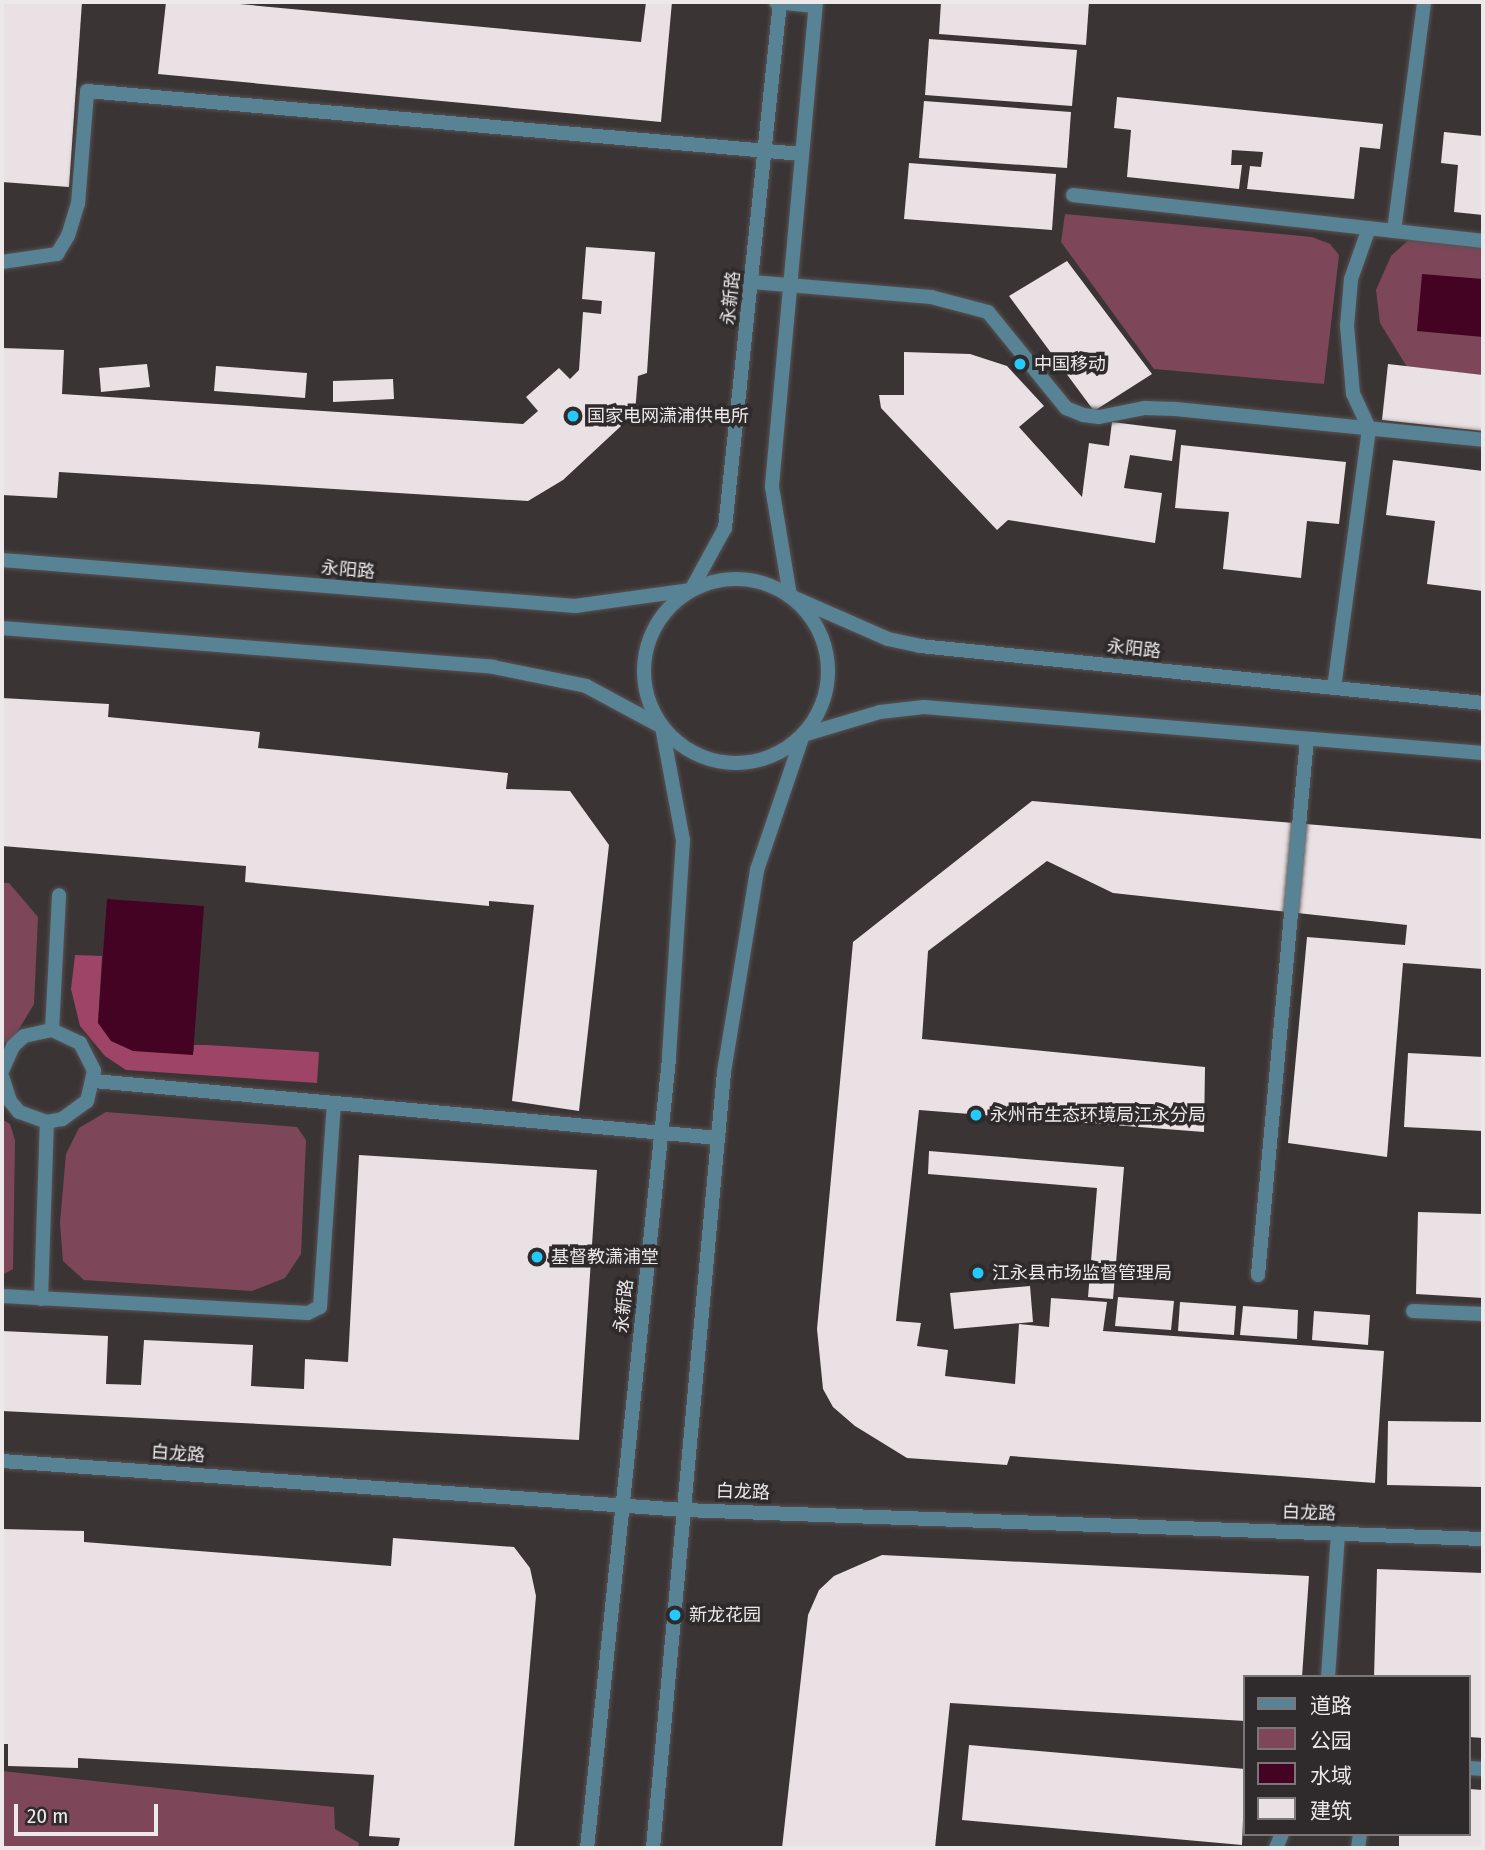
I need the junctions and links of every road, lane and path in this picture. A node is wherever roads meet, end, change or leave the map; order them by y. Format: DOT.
graph roads {
  1 [pos="779,2"];
  2 [pos="1424,2"];
  3 [pos="816,4"];
  4 [pos="767,150"];
  5 [pos="802,154"];
  6 [pos="1073,195"];
  7 [pos="1368,228"];
  8 [pos="1394,231"];
  9 [pos="1483,241"];
  10 [pos="2,262"];
  11 [pos="752,282"];
  12 [pos="790,285"];
  13 [pos="1369,428"];
  14 [pos="1483,440"];
  15 [pos="2,559"];
  16 [pos="691,590"];
  17 [pos="790,596"];
  18 [pos="2,628"];
  19 [pos="1334,688"];
  20 [pos="1483,703"];
  21 [pos="662,727"];
  22 [pos="803,735"];
  23 [pos="1307,739"];
  24 [pos="1483,753"];
  25 [pos="60,895"];
  26 [pos="52,1030"];
  27 [pos="2,1074"];
  28 [pos="94,1081"];
  29 [pos="334,1103"];
  30 [pos="47,1122"];
  31 [pos="662,1133"];
  32 [pos="719,1138"];
  33 [pos="1258,1275"];
  34 [pos="2,1296"];
  35 [pos="41,1299"];
  36 [pos="1413,1311"];
  37 [pos="1483,1314"];
  38 [pos="2,1461"];
  39 [pos="623,1504"];
  40 [pos="684,1510"];
  41 [pos="1338,1534"];
  42 [pos="1483,1539"];
  43 [pos="1328,1675"];
  44 [pos="587,1848"];
  45 [pos="653,1848"];
  1 -- 3 [label="street"];
  1 -- 4 [label="street, 永新路"];
  2 -- 8 [label="street"];
  3 -- 5 [label="street"];
  4 -- 5 [label="street"];
  4 -- 10 [label="street"];
  4 -- 11 [label="street, 永新路"];
  5 -- 12 [label="street"];
  6 -- 7 [label="street"];
  7 -- 8 [label="street"];
  7 -- 13 [label="street"];
  8 -- 9 [label="street"];
  11 -- 12 [label="street"];
  11 -- 16 [label="street, 永新路"];
  12 -- 13 [label="street"];
  12 -- 17 [label="street"];
  13 -- 14 [label="street"];
  13 -- 19 [label="street"];
  15 -- 16 [label="street, 永阳路"];
  16 -- 17 [label="street"];
  16 -- 21 [label="street"];
  17 -- 19 [label="street, 永阳路"];
  17 -- 22 [label="street"];
  18 -- 21 [label="street"];
  19 -- 20 [label="street, 永阳路"];
  21 -- 22 [label="street"];
  21 -- 31 [label="street, 永新路"];
  22 -- 23 [label="street"];
  22 -- 32 [label="street"];
  23 -- 24 [label="street"];
  23 -- 33 [label="street"];
  25 -- 26 [label="street"];
  26 -- 27 [label="street"];
  26 -- 28 [label="street"];
  27 -- 30 [label="street"];
  28 -- 29 [label="street"];
  28 -- 30 [label="street"];
  29 -- 31 [label="street"];
  29 -- 35 [label="street"];
  30 -- 35 [label="street"];
  31 -- 32 [label="street"];
  31 -- 39 [label="street, 永新路"];
  32 -- 40 [label="street"];
  34 -- 35 [label="street"];
  36 -- 37 [label="street"];
  38 -- 39 [label="street, 白龙路"];
  39 -- 40 [label="street, 白龙路"];
  39 -- 44 [label="street, 永新路"];
  40 -- 41 [label="street, 白龙路"];
  40 -- 45 [label="street"];
  41 -- 42 [label="street, 白龙路"];
  41 -- 43 [label="street"];
}
